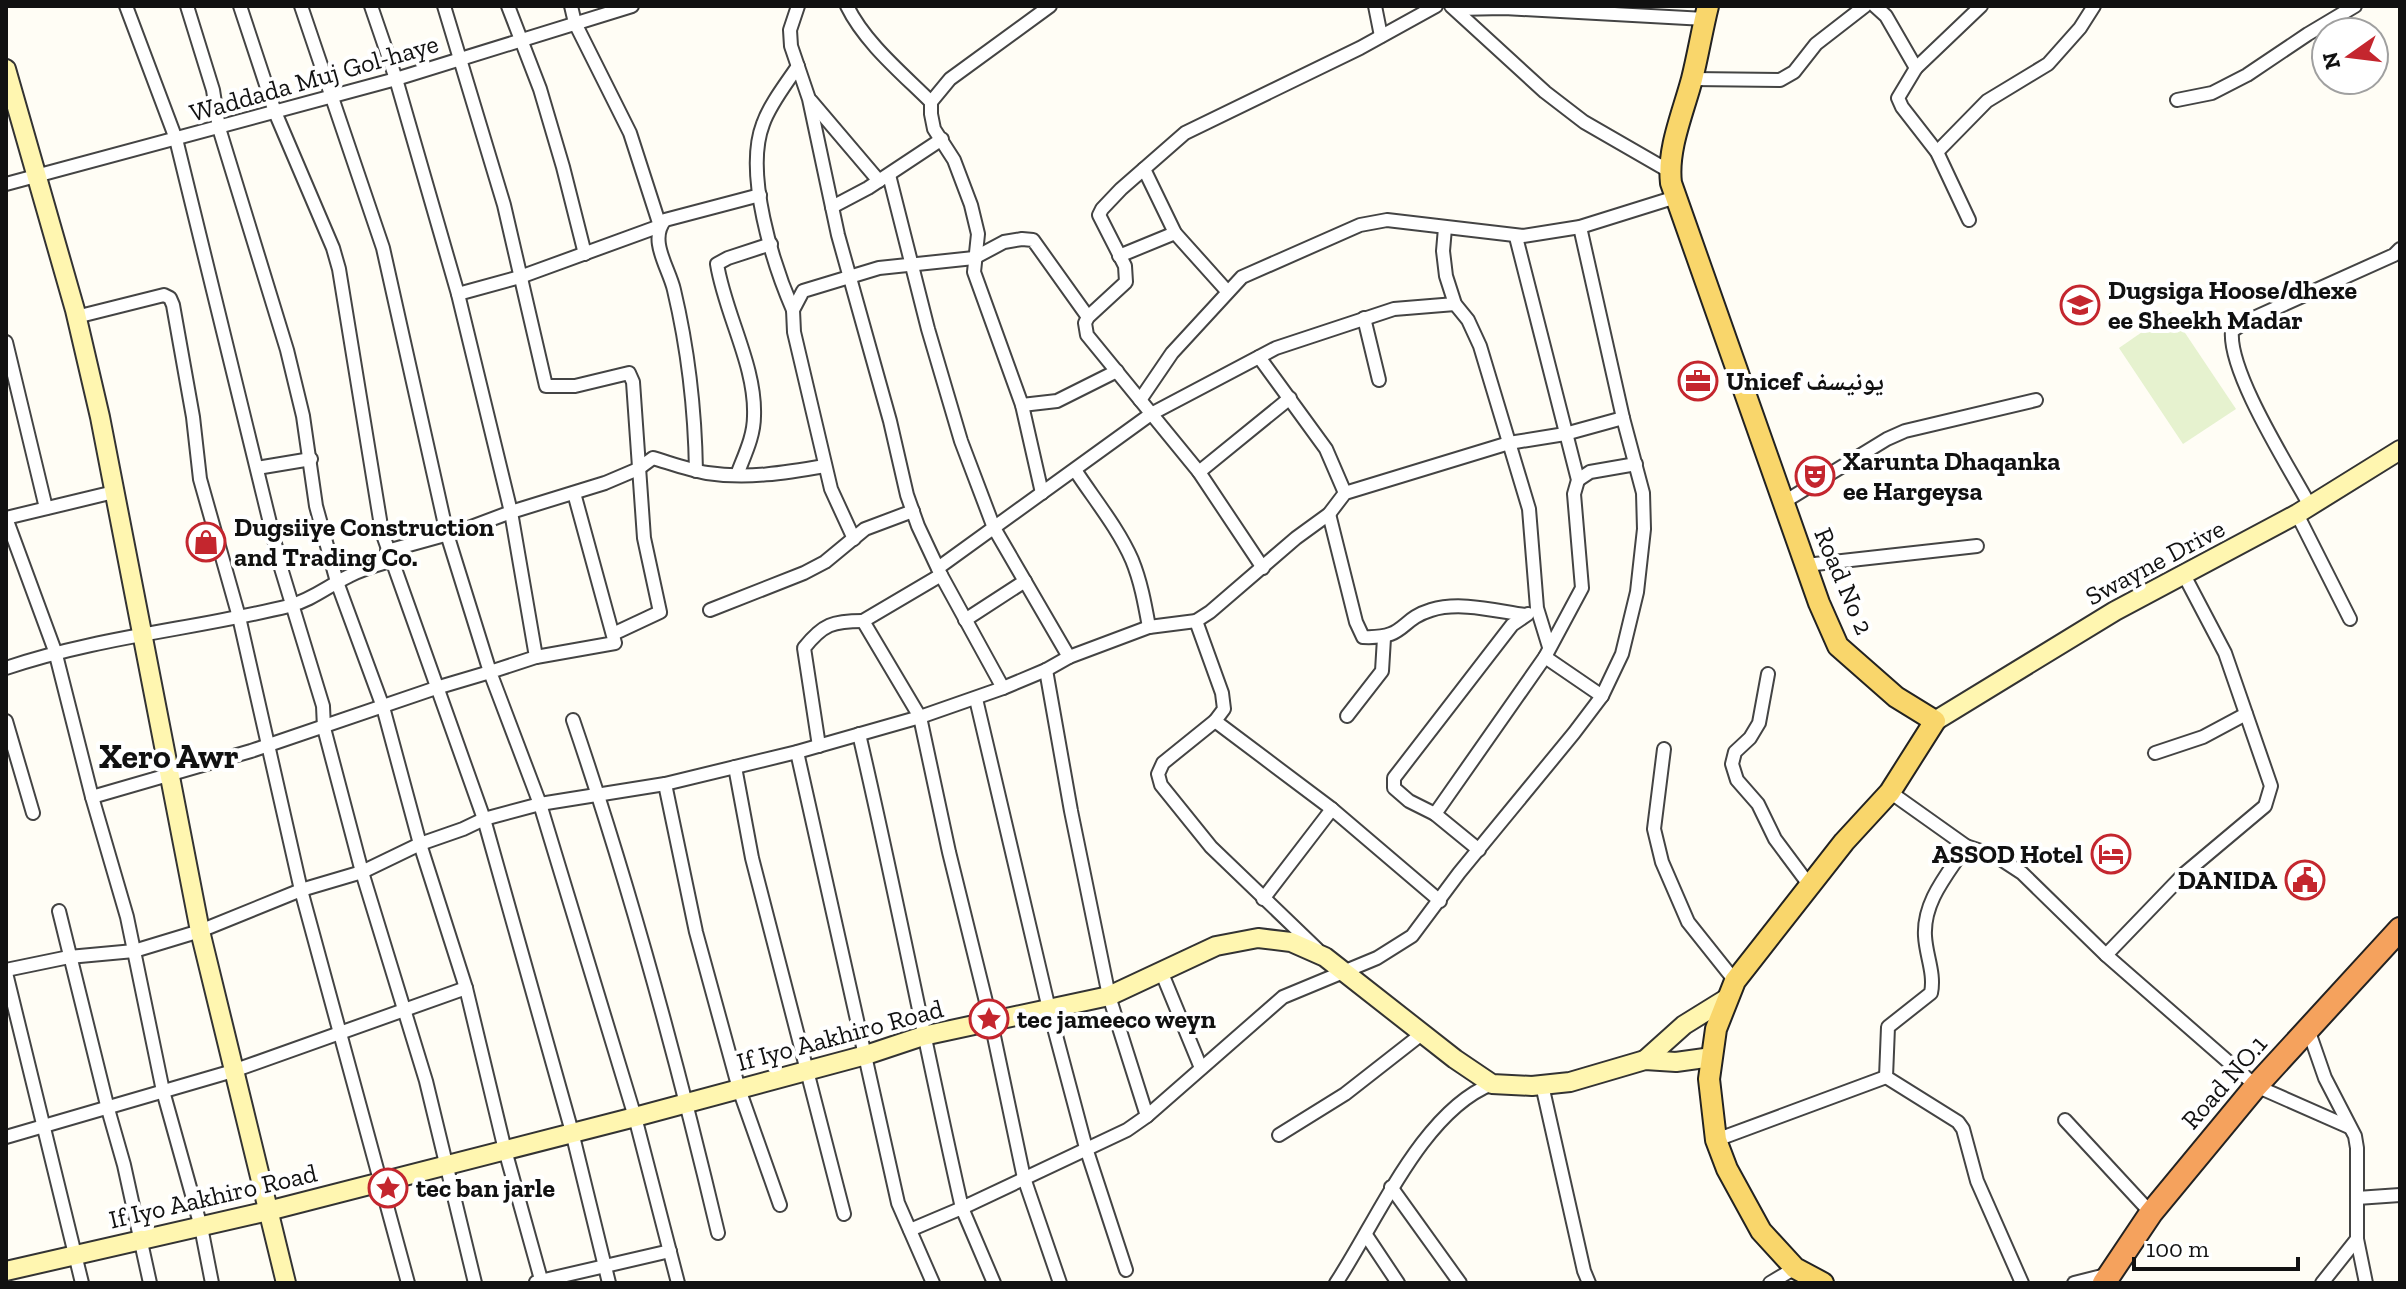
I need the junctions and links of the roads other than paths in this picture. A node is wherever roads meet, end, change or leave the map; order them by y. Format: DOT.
graph roads {
  1 [pos="126,6"];
  2 [pos="187,6"];
  3 [pos="240,6"];
  4 [pos="301,6"];
  5 [pos="371,6"];
  6 [pos="444,6"];
  7 [pos="508,6"];
  8 [pos="571,6"];
  9 [pos="632,6"];
  10 [pos="798,6"];
  11 [pos="847,6"];
  12 [pos="1050,6"];
  13 [pos="1375,6"];
  14 [pos="1436,6"];
  15 [pos="1865,6"];
  16 [pos="1875,6"];
  17 [pos="1981,6"];
  18 [pos="2094,6"];
  19 [pos="2355,6"];
  20 [pos="1504,7"];
  21 [pos="1453,8"];
  22 [pos="1707,12"];
  23 [pos="575,23"];
  24 [pos="1381,36"];
  25 [pos="519,41"];
  26 [pos="462,59"];
  27 [pos="798,66"];
  28 [pos="1916,68"];
  29 [pos="6,69"];
  30 [pos="396,79"];
  31 [pos="1692,79"];
  32 [pos="331,97"];
  33 [pos="809,99"];
  34 [pos="2177,100"];
  35 [pos="931,102"];
  36 [pos="275,112"];
  37 [pos="219,128"];
  38 [pos="176,139"];
  39 [pos="942,139"];
  40 [pos="1937,152"];
  41 [pos="1144,169"];
  42 [pos="1669,171"];
  43 [pos="35,175"];
  44 [pos="884,178"];
  45 [pos="6,184"];
  46 [pos="760,195"];
  47 [pos="1676,197"];
  48 [pos="832,207"];
  49 [pos="1969,220"];
  50 [pos="660,226"];
  51 [pos="1580,227"];
  52 [pos="1445,228"];
  53 [pos="1175,233"];
  54 [pos="1516,237"];
  55 [pos="771,244"];
  56 [pos="2400,249"];
  57 [pos="585,254"];
  58 [pos="1119,256"];
  59 [pos="974,258"];
  60 [pos="911,264"];
  61 [pos="520,277"];
  62 [pos="849,277"];
  63 [pos="1227,291"];
  64 [pos="458,294"];
  65 [pos="1455,304"];
  66 [pos="793,310"];
  67 [pos="76,317"];
  68 [pos="1088,317"];
  69 [pos="1364,318"];
  70 [pos="6,342"];
  71 [pos="1259,357"];
  72 [pos="1117,371"];
  73 [pos="1379,380"];
  74 [pos="1290,398"];
  75 [pos="1140,400"];
  76 [pos="2036,400"];
  77 [pos="1022,405"];
  78 [pos="1151,414"];
  79 [pos="1623,418"];
  80 [pos="1565,434"];
  81 [pos="1509,443"];
  82 [pos="2400,450"];
  83 [pos="311,459"];
  84 [pos="1636,464"];
  85 [pos="825,466"];
  86 [pos="257,468"];
  87 [pos="638,469"];
  88 [pos="1075,470"];
  89 [pos="696,471"];
  90 [pos="1199,472"];
  91 [pos="737,475"];
  92 [pos="1578,480"];
  93 [pos="114,492"];
  94 [pos="574,493"];
  95 [pos="1042,493"];
  96 [pos="1345,493"];
  97 [pos="1784,502"];
  98 [pos="46,508"];
  99 [pos="2304,510"];
  100 [pos="913,511"];
  101 [pos="511,512"];
  102 [pos="1329,514"];
  103 [pos="6,518"];
  104 [pos="994,528"];
  105 [pos="447,534"];
  106 [pos="854,539"];
  107 [pos="1977,546"];
  108 [pos="388,556"];
  109 [pos="1806,565"];
  110 [pos="1263,568"];
  111 [pos="939,571"];
  112 [pos="2184,575"];
  113 [pos="1025,581"];
  114 [pos="337,582"];
  115 [pos="293,605"];
  116 [pos="1537,608"];
  117 [pos="710,610"];
  118 [pos="1525,615"];
  119 [pos="239,617"];
  120 [pos="2350,619"];
  121 [pos="965,620"];
  122 [pos="863,621"];
  123 [pos="1196,621"];
  124 [pos="1149,627"];
  125 [pos="613,634"];
  126 [pos="141,637"];
  127 [pos="1384,638"];
  128 [pos="55,651"];
  129 [pos="1547,652"];
  130 [pos="536,657"];
  131 [pos="1069,657"];
  132 [pos="6,668"];
  133 [pos="1046,670"];
  134 [pos="490,672"];
  135 [pos="1768,674"];
  136 [pos="436,688"];
  137 [pos="1003,688"];
  138 [pos="1602,696"];
  139 [pos="976,699"];
  140 [pos="383,707"];
  141 [pos="2246,714"];
  142 [pos="1347,716"];
  143 [pos="920,717"];
  144 [pos="573,720"];
  145 [pos="6,721"];
  146 [pos="1215,721"];
  147 [pos="1935,721"];
  148 [pos="324,728"];
  149 [pos="859,734"];
  150 [pos="268,745"];
  151 [pos="819,746"];
  152 [pos="1664,749"];
  153 [pos="797,752"];
  154 [pos="2155,753"];
  155 [pos="735,767"];
  156 [pos="170,776"];
  157 [pos="665,784"];
  158 [pos="1890,792"];
  159 [pos="599,795"];
  160 [pos="92,797"];
  161 [pos="540,804"];
  162 [pos="1332,809"];
  163 [pos="33,813"];
  164 [pos="1435,814"];
  165 [pos="484,819"];
  166 [pos="420,844"];
  167 [pos="1966,846"];
  168 [pos="1479,850"];
  169 [pos="362,872"];
  170 [pos="1810,886"];
  171 [pos="301,890"];
  172 [pos="1263,899"];
  173 [pos="1440,901"];
  174 [pos="59,911"];
  175 [pos="2400,929"];
  176 [pos="200,931"];
  177 [pos="134,951"];
  178 [pos="2106,955"];
  179 [pos="69,957"];
  180 [pos="1325,957"];
  181 [pos="1161,971"];
  182 [pos="6,972"];
  183 [pos="1345,972"];
  184 [pos="466,988"];
  185 [pos="1730,990"];
  186 [pos="1109,996"];
  187 [pos="405,1008"];
  188 [pos="1049,1009"];
  189 [pos="991,1022"];
  190 [pos="2308,1029"];
  191 [pos="1423,1033"];
  192 [pos="340,1035"];
  193 [pos="923,1036"];
  194 [pos="866,1055"];
  195 [pos="1712,1057"];
  196 [pos="1645,1060"];
  197 [pos="1201,1068"];
  198 [pos="233,1071"];
  199 [pos="807,1071"];
  200 [pos="1886,1077"];
  201 [pos="1492,1084"];
  202 [pos="1542,1085"];
  203 [pos="2256,1086"];
  204 [pos="739,1089"];
  205 [pos="163,1091"];
  206 [pos="687,1103"];
  207 [pos="108,1109"];
  208 [pos="1147,1116"];
  209 [pos="635,1117"];
  210 [pos="2065,1120"];
  211 [pos="42,1127"];
  212 [pos="2349,1127"];
  213 [pos="572,1132"];
  214 [pos="1279,1135"];
  215 [pos="6,1137"];
  216 [pos="1716,1140"];
  217 [pos="1086,1148"];
  218 [pos="505,1150"];
  219 [pos="448,1164"];
  220 [pos="1024,1178"];
  221 [pos="382,1181"];
  222 [pos="1391,1187"];
  223 [pos="2400,1195"];
  224 [pos="2357,1198"];
  225 [pos="780,1205"];
  226 [pos="962,1208"];
  227 [pos="268,1211"];
  228 [pos="2151,1213"];
  229 [pos="844,1214"];
  230 [pos="201,1227"];
  231 [pos="910,1230"];
  232 [pos="718,1233"];
  233 [pos="1366,1235"];
  234 [pos="2357,1239"];
  235 [pos="139,1241"];
  236 [pos="670,1251"];
  237 [pos="75,1255"];
  238 [pos="6,1264"];
  239 [pos="605,1266"];
  240 [pos="1795,1268"];
  241 [pos="1126,1270"];
  242 [pos="6,1271"];
  243 [pos="2107,1278"];
  244 [pos="539,1282"];
  245 [pos="82,1283"];
  246 [pos="150,1283"];
  247 [pos="212,1283"];
  248 [pos="286,1283"];
  249 [pos="408,1283"];
  250 [pos="475,1283"];
  251 [pos="609,1283"];
  252 [pos="678,1283"];
  253 [pos="933,1283"];
  254 [pos="994,1283"];
  255 [pos="1060,1283"];
  256 [pos="1336,1283"];
  257 [pos="1398,1283"];
  258 [pos="1460,1283"];
  259 [pos="1589,1283"];
  260 [pos="1770,1283"];
  261 [pos="1823,1283"];
  262 [pos="2022,1283"];
  263 [pos="2074,1283"];
  264 [pos="2322,1283"];
  265 [pos="2366,1283"];
  1 -- 38 [label="street"];
  2 -- 37 [label="street"];
  3 -- 36 [label="street"];
  4 -- 32 [label="street"];
  5 -- 30 [label="street"];
  6 -- 26 [label="street"];
  7 -- 25 [label="street"];
  8 -- 23 [label="street"];
  9 -- 23 [label="street, Waddada Muj Gol-haye"];
  10 -- 27 [label="street"];
  11 -- 35 [label="street"];
  12 -- 35 [label="street"];
  13 -- 24 [label="street"];
  14 -- 24 [label="street"];
  15 -- 31 [label="street"];
  16 -- 28 [label="street"];
  17 -- 28 [label="street"];
  18 -- 40 [label="street"];
  19 -- 34 [label="street"];
  20 -- 21 [label="street"];
  20 -- 22 [label="street"];
  21 -- 42 [label="street"];
  22 -- 31 [label="main road, Road No 2"];
  23 -- 25 [label="street, Waddada Muj Gol-haye"];
  23 -- 50 [label="street"];
  24 -- 41 [label="street"];
  25 -- 26 [label="street, Waddada Muj Gol-haye"];
  25 -- 57 [label="street"];
  26 -- 30 [label="street, Waddada Muj Gol-haye"];
  26 -- 61 [label="street"];
  27 -- 33 [label="street"];
  27 -- 46 [label="street"];
  28 -- 40 [label="street"];
  29 -- 43 [label="street"];
  30 -- 32 [label="street, Waddada Muj Gol-haye"];
  30 -- 64 [label="street"];
  31 -- 42 [label="main road, Road No 2"];
  32 -- 36 [label="street, Waddada Muj Gol-haye"];
  32 -- 105 [label="street"];
  33 -- 44 [label="street"];
  33 -- 48 [label="street"];
  35 -- 39 [label="street"];
  36 -- 37 [label="street, Waddada Muj Gol-haye"];
  36 -- 108 [label="street"];
  37 -- 38 [label="street, Waddada Muj Gol-haye"];
  37 -- 83 [label="street"];
  38 -- 43 [label="street, Waddada Muj Gol-haye"];
  38 -- 86 [label="street"];
  39 -- 44 [label="street"];
  39 -- 59 [label="street"];
  40 -- 49 [label="street"];
  41 -- 53 [label="street"];
  41 -- 58 [label="street"];
  42 -- 47 [label="main road, Road No 2"];
  43 -- 45 [label="street, Waddada Muj Gol-haye"];
  43 -- 67 [label="street"];
  44 -- 48 [label="street"];
  44 -- 60 [label="street"];
  46 -- 50 [label="street"];
  46 -- 55 [label="street"];
  47 -- 51 [label="street"];
  47 -- 97 [label="main road, Road No 2"];
  48 -- 62 [label="street"];
  50 -- 57 [label="street"];
  50 -- 89 [label="street"];
  51 -- 54 [label="street"];
  51 -- 79 [label="street"];
  52 -- 54 [label="street"];
  52 -- 63 [label="street"];
  52 -- 65 [label="street"];
  53 -- 58 [label="street"];
  53 -- 63 [label="street"];
  54 -- 80 [label="street"];
  55 -- 66 [label="street"];
  55 -- 91 [label="street"];
  56 -- 99 [label="street"];
  57 -- 61 [label="street"];
  58 -- 68 [label="street"];
  59 -- 60 [label="street"];
  59 -- 68 [label="street"];
  59 -- 77 [label="street"];
  60 -- 62 [label="street"];
  60 -- 104 [label="street"];
  61 -- 64 [label="street"];
  61 -- 87 [label="street"];
  62 -- 66 [label="street"];
  62 -- 100 [label="street"];
  63 -- 75 [label="street"];
  64 -- 101 [label="street"];
  65 -- 69 [label="street"];
  65 -- 81 [label="street"];
  66 -- 85 [label="street"];
  67 -- 93 [label="street"];
  67 -- 119 [label="street"];
  68 -- 72 [label="street"];
  69 -- 71 [label="street"];
  69 -- 73 [label="street"];
  70 -- 98 [label="street"];
  71 -- 74 [label="street"];
  71 -- 78 [label="street"];
  72 -- 75 [label="street"];
  72 -- 77 [label="street"];
  74 -- 90 [label="street"];
  74 -- 96 [label="street"];
  75 -- 78 [label="street"];
  76 -- 97 [label="street"];
  77 -- 95 [label="street"];
  78 -- 88 [label="street"];
  78 -- 90 [label="street"];
  79 -- 80 [label="street"];
  79 -- 84 [label="street"];
  80 -- 81 [label="street"];
  80 -- 92 [label="street"];
  81 -- 96 [label="street"];
  81 -- 116 [label="street"];
  82 -- 99 [label="street, Swayne Drive"];
  83 -- 86 [label="street"];
  83 -- 114 [label="street"];
  84 -- 92 [label="street"];
  84 -- 138 [label="street"];
  85 -- 91 [label="street"];
  85 -- 106 [label="street"];
  86 -- 115 [label="street"];
  87 -- 89 [label="street"];
  87 -- 94 [label="street"];
  87 -- 125 [label="street"];
  88 -- 95 [label="street"];
  88 -- 124 [label="street"];
  89 -- 91 [label="street"];
  90 -- 110 [label="street"];
  92 -- 129 [label="street"];
  93 -- 98 [label="street"];
  93 -- 126 [label="street"];
  94 -- 101 [label="street"];
  94 -- 125 [label="street"];
  95 -- 104 [label="street"];
  96 -- 102 [label="street"];
  97 -- 109 [label="main road, Road No 2"];
  98 -- 103 [label="street"];
  99 -- 112 [label="street, Swayne Drive"];
  99 -- 120 [label="street"];
  100 -- 106 [label="street"];
  100 -- 111 [label="street"];
  101 -- 105 [label="street"];
  101 -- 130 [label="street"];
  102 -- 110 [label="street"];
  102 -- 127 [label="street"];
  103 -- 128 [label="street"];
  104 -- 111 [label="street"];
  104 -- 113 [label="street"];
  105 -- 108 [label="street"];
  105 -- 134 [label="street"];
  106 -- 117 [label="street"];
  107 -- 109 [label="street"];
  108 -- 114 [label="street"];
  108 -- 136 [label="street"];
  109 -- 147 [label="main road, Road No 2"];
  110 -- 123 [label="street"];
  111 -- 121 [label="street"];
  111 -- 122 [label="street"];
  112 -- 141 [label="street"];
  112 -- 147 [label="street, Swayne Drive"];
  113 -- 121 [label="street"];
  113 -- 131 [label="street"];
  114 -- 115 [label="street"];
  114 -- 140 [label="street"];
  115 -- 119 [label="street"];
  115 -- 148 [label="street"];
  116 -- 118 [label="street"];
  116 -- 129 [label="street"];
  118 -- 127 [label="street"];
  118 -- 164 [label="street"];
  119 -- 126 [label="street"];
  119 -- 150 [label="street"];
  121 -- 137 [label="street"];
  122 -- 143 [label="street"];
  122 -- 151 [label="street"];
  123 -- 124 [label="street"];
  123 -- 146 [label="street"];
  124 -- 131 [label="street"];
  125 -- 130 [label="street"];
  126 -- 128 [label="street"];
  126 -- 156 [label="street"];
  127 -- 142 [label="street"];
  128 -- 132 [label="street"];
  128 -- 160 [label="street"];
  129 -- 138 [label="street"];
  129 -- 164 [label="street"];
  130 -- 134 [label="street"];
  131 -- 133 [label="street"];
  133 -- 137 [label="street"];
  133 -- 186 [label="street"];
  134 -- 136 [label="street"];
  134 -- 161 [label="street"];
  135 -- 170 [label="street"];
  136 -- 140 [label="street"];
  136 -- 165 [label="street"];
  137 -- 139 [label="street"];
  138 -- 168 [label="street"];
  139 -- 143 [label="street"];
  139 -- 188 [label="street"];
  140 -- 148 [label="street"];
  140 -- 166 [label="street"];
  141 -- 154 [label="street"];
  141 -- 178 [label="street"];
  143 -- 149 [label="street"];
  143 -- 189 [label="street"];
  144 -- 159 [label="street"];
  145 -- 163 [label="street"];
  146 -- 162 [label="street"];
  146 -- 172 [label="street"];
  147 -- 158 [label="main road"];
  148 -- 150 [label="street"];
  148 -- 169 [label="street"];
  149 -- 151 [label="street"];
  149 -- 193 [label="street"];
  150 -- 156 [label="street"];
  150 -- 171 [label="street"];
  151 -- 153 [label="street"];
  152 -- 185 [label="street"];
  153 -- 155 [label="street"];
  153 -- 194 [label="street"];
  155 -- 157 [label="street"];
  155 -- 199 [label="street"];
  156 -- 160 [label="street"];
  156 -- 176 [label="street"];
  157 -- 159 [label="street"];
  157 -- 204 [label="street"];
  158 -- 167 [label="street"];
  158 -- 170 [label="main road"];
  159 -- 161 [label="street"];
  159 -- 206 [label="street"];
  160 -- 177 [label="street"];
  161 -- 165 [label="street"];
  161 -- 209 [label="street"];
  162 -- 172 [label="street"];
  162 -- 173 [label="street"];
  164 -- 168 [label="street"];
  165 -- 166 [label="street"];
  165 -- 213 [label="street"];
  166 -- 169 [label="street"];
  166 -- 184 [label="street"];
  167 -- 178 [label="street"];
  167 -- 200 [label="street"];
  168 -- 173 [label="street"];
  169 -- 171 [label="street"];
  169 -- 187 [label="street"];
  170 -- 185 [label="main road"];
  171 -- 176 [label="street"];
  171 -- 192 [label="street"];
  172 -- 180 [label="street"];
  173 -- 183 [label="street"];
  174 -- 179 [label="street"];
  175 -- 190 [label="highway, Road NO.1"];
  176 -- 177 [label="street"];
  176 -- 198 [label="street"];
  177 -- 179 [label="street"];
  177 -- 205 [label="street"];
  178 -- 203 [label="street"];
  179 -- 182 [label="street"];
  179 -- 207 [label="street"];
  180 -- 181 [label="street, If Iyo Aakhiro Road"];
  180 -- 183 [label="street, If Iyo Aakhiro Road"];
  181 -- 186 [label="street, If Iyo Aakhiro Road"];
  181 -- 197 [label="street"];
  182 -- 211 [label="street"];
  183 -- 191 [label="street, If Iyo Aakhiro Road"];
  183 -- 197 [label="street"];
  184 -- 187 [label="street"];
  184 -- 218 [label="street"];
  185 -- 195 [label="main road"];
  185 -- 196 [label="street"];
  186 -- 188 [label="street, If Iyo Aakhiro Road"];
  186 -- 208 [label="street"];
  187 -- 192 [label="street"];
  187 -- 219 [label="street"];
  188 -- 189 [label="street, If Iyo Aakhiro Road"];
  188 -- 217 [label="street"];
  189 -- 193 [label="street, If Iyo Aakhiro Road"];
  189 -- 220 [label="street"];
  190 -- 203 [label="highway, Road NO.1"];
  190 -- 212 [label="street"];
  191 -- 201 [label="street, If Iyo Aakhiro Road"];
  191 -- 214 [label="street"];
  192 -- 198 [label="street"];
  192 -- 221 [label="street"];
  193 -- 194 [label="street, If Iyo Aakhiro Road"];
  193 -- 226 [label="street"];
  194 -- 199 [label="street, If Iyo Aakhiro Road"];
  194 -- 231 [label="street"];
  195 -- 196 [label="street"];
  195 -- 216 [label="main road"];
  196 -- 202 [label="street"];
  197 -- 208 [label="street"];
  198 -- 205 [label="street"];
  198 -- 227 [label="street"];
  199 -- 204 [label="street, If Iyo Aakhiro Road"];
  199 -- 229 [label="street"];
  200 -- 216 [label="street"];
  200 -- 262 [label="street"];
  201 -- 202 [label="street"];
  201 -- 222 [label="street"];
  202 -- 259 [label="street"];
  203 -- 212 [label="street"];
  203 -- 228 [label="highway, Road NO.1"];
  204 -- 206 [label="street, If Iyo Aakhiro Road"];
  204 -- 225 [label="street"];
  205 -- 207 [label="street"];
  205 -- 230 [label="street"];
  206 -- 209 [label="street, If Iyo Aakhiro Road"];
  206 -- 232 [label="street"];
  207 -- 211 [label="street"];
  207 -- 235 [label="street"];
  208 -- 217 [label="street"];
  209 -- 213 [label="street, If Iyo Aakhiro Road"];
  209 -- 236 [label="street"];
  210 -- 228 [label="street"];
  211 -- 215 [label="street"];
  211 -- 237 [label="street"];
  212 -- 224 [label="street"];
  213 -- 218 [label="street, If Iyo Aakhiro Road"];
  213 -- 239 [label="street"];
  216 -- 240 [label="main road"];
  217 -- 220 [label="street"];
  217 -- 241 [label="street"];
  218 -- 219 [label="street, If Iyo Aakhiro Road"];
  218 -- 244 [label="street"];
  219 -- 221 [label="street, If Iyo Aakhiro Road"];
  219 -- 250 [label="street"];
  220 -- 226 [label="street"];
  220 -- 255 [label="street"];
  221 -- 227 [label="street, If Iyo Aakhiro Road"];
  221 -- 249 [label="street"];
  222 -- 233 [label="street"];
  222 -- 258 [label="street"];
  223 -- 224 [label="street"];
  224 -- 234 [label="street"];
  226 -- 231 [label="street"];
  226 -- 254 [label="street"];
  227 -- 230 [label="street, If Iyo Aakhiro Road"];
  227 -- 248 [label="street"];
  228 -- 243 [label="highway, Road NO.1"];
  230 -- 235 [label="street, If Iyo Aakhiro Road"];
  230 -- 247 [label="street"];
  231 -- 253 [label="street"];
  233 -- 256 [label="street"];
  233 -- 257 [label="street"];
  234 -- 264 [label="street"];
  234 -- 265 [label="street"];
  235 -- 237 [label="street, If Iyo Aakhiro Road"];
  235 -- 246 [label="street"];
  236 -- 239 [label="street"];
  236 -- 252 [label="street"];
  237 -- 242 [label="street, If Iyo Aakhiro Road"];
  237 -- 245 [label="street"];
  238 -- 242 [label="street"];
  239 -- 244 [label="street"];
  239 -- 251 [label="street"];
  240 -- 260 [label="street"];
  240 -- 261 [label="main road"];
  243 -- 263 [label="street"];
}
